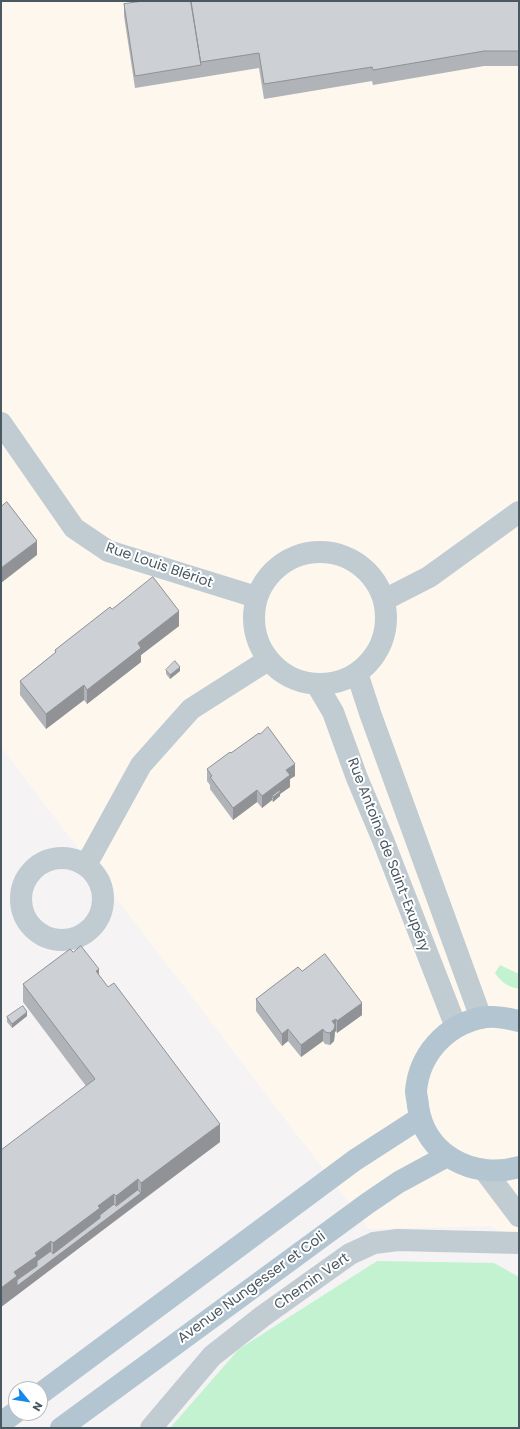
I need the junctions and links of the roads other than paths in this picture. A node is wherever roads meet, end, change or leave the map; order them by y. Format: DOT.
graph roads {
  1 [pos="1,423"];
  2 [pos="519,512"];
  3 [pos="256,598"];
  4 [pos="384,600"];
  5 [pos="268,660"];
  6 [pos="357,673"];
  7 [pos="317,684"];
  8 [pos="86,865"];
  9 [pos="480,1018"];
  10 [pos="519,1021"];
  11 [pos="456,1027"];
  12 [pos="420,1118"];
  13 [pos="447,1156"];
  14 [pos="519,1167"];
  15 [pos="485,1171"];
  16 [pos="519,1216"];
  17 [pos="519,1243"];
  18 [pos="48,1388"];
  19 [pos="60,1428"];
  20 [pos="151,1428"];
  1 -- 3 [label="street, Rue Louis Blériot"];
  2 -- 4 [label="street"];
  3 -- 4 [label="street"];
  3 -- 5 [label="street"];
  4 -- 6 [label="street"];
  5 -- 7 [label="street"];
  5 -- 8 [label="street"];
  6 -- 7 [label="street"];
  6 -- 9 [label="street"];
  7 -- 11 [label="street, Rue Antoine de Saint-Exupéry"];
  9 -- 10 [label="main road"];
  9 -- 11 [label="main road"];
  11 -- 12 [label="main road"];
  12 -- 13 [label="main road"];
  12 -- 18 [label="main road"];
  13 -- 15 [label="main road"];
  13 -- 19 [label="main road, Avenue Nungesser et Coli"];
  14 -- 15 [label="main road"];
  15 -- 16 [label="street"];
  17 -- 20 [label="street, Chemin Vert"];
}
